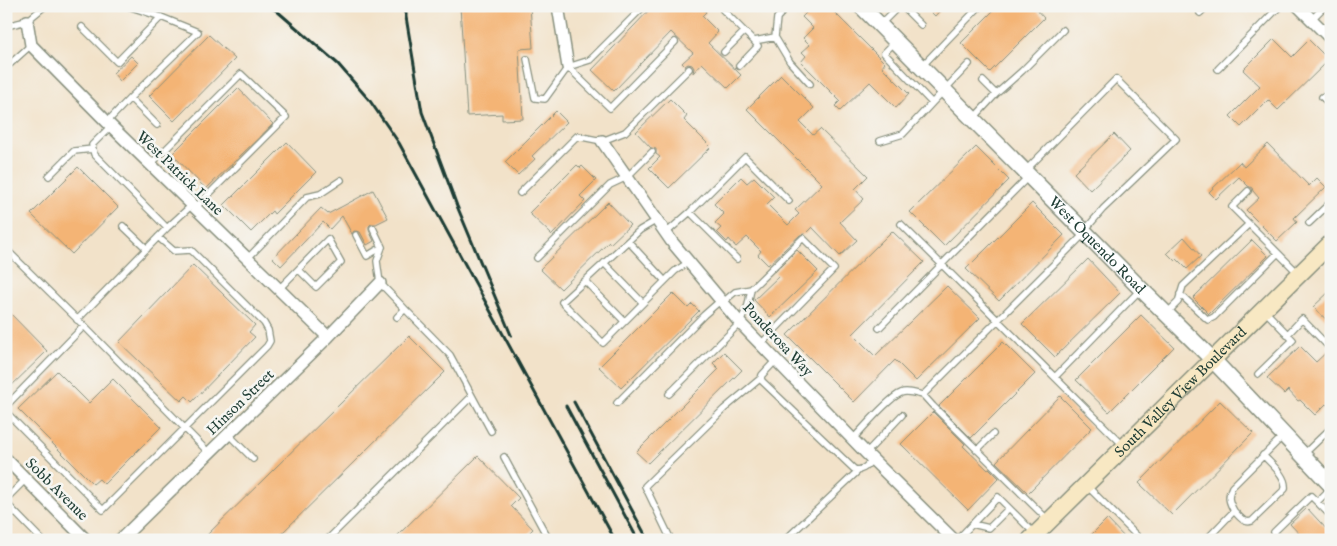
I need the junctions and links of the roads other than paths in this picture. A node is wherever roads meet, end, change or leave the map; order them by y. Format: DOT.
graph roads {
  1 [pos="45,6"];
  2 [pos="128,6"];
  3 [pos="558,6"];
  4 [pos="788,6"];
  5 [pos="861,6"];
  6 [pos="900,6"];
  7 [pos="980,6"];
  8 [pos="1207,6"];
  9 [pos="1280,6"];
  10 [pos="1298,6"];
  11 [pos="1325,6"];
  12 [pos="642,8"];
  13 [pos="722,10"];
  14 [pos="1200,13"];
  15 [pos="161,17"];
  16 [pos="1312,20"];
  17 [pos="27,21"];
  18 [pos="921,25"];
  19 [pos="6,26"];
  20 [pos="880,26"];
  21 [pos="82,27"];
  22 [pos="1063,30"];
  23 [pos="744,32"];
  24 [pos="775,37"];
  25 [pos="1331,39"];
  26 [pos="754,41"];
  27 [pos="896,41"];
  28 [pos="675,42"];
  29 [pos="31,45"];
  30 [pos="724,52"];
  31 [pos="527,59"];
  32 [pos="10,64"];
  33 [pos="969,64"];
  34 [pos="738,66"];
  35 [pos="568,67"];
  36 [pos="921,67"];
  37 [pos="1218,68"];
  38 [pos="689,69"];
  39 [pos="983,81"];
  40 [pos="810,84"];
  41 [pos="945,90"];
  42 [pos="996,94"];
  43 [pos="1322,97"];
  44 [pos="130,98"];
  45 [pos="932,103"];
  46 [pos="1331,105"];
  47 [pos="973,118"];
  48 [pos="109,124"];
  49 [pos="157,125"];
  50 [pos="602,141"];
  51 [pos="880,141"];
  52 [pos="93,149"];
  53 [pos="652,152"];
  54 [pos="151,164"];
  55 [pos="1027,173"];
  56 [pos="50,176"];
  57 [pos="627,177"];
  58 [pos="341,180"];
  59 [pos="1248,191"];
  60 [pos="520,193"];
  61 [pos="789,201"];
  62 [pos="1331,202"];
  63 [pos="193,206"];
  64 [pos="690,212"];
  65 [pos="657,220"];
  66 [pos="1310,223"];
  67 [pos="901,224"];
  68 [pos="1249,224"];
  69 [pos="122,226"];
  70 [pos="167,228"];
  71 [pos="373,228"];
  72 [pos="1085,232"];
  73 [pos="666,233"];
  74 [pos="356,235"];
  75 [pos="158,237"];
  76 [pos="628,241"];
  77 [pos="1331,243"];
  78 [pos="382,247"];
  79 [pos="6,249"];
  80 [pos="147,249"];
  81 [pos="1278,253"];
  82 [pos="536,258"];
  83 [pos="737,258"];
  84 [pos="247,259"];
  85 [pos="689,262"];
  86 [pos="604,263"];
  87 [pos="942,264"];
  88 [pos="299,270"];
  89 [pos="1299,274"];
  90 [pos="585,281"];
  91 [pos="665,281"];
  92 [pos="380,283"];
  93 [pos="279,289"];
  94 [pos="751,289"];
  95 [pos="1141,289"];
  96 [pos="1180,294"];
  97 [pos="722,301"];
  98 [pos="644,303"];
  99 [pos="406,309"];
  100 [pos="1264,309"];
  101 [pos="1166,314"];
  102 [pos="397,317"];
  103 [pos="77,320"];
  104 [pos="998,320"];
  105 [pos="624,321"];
  106 [pos="740,323"];
  107 [pos="84,326"];
  108 [pos="879,328"];
  109 [pos="1287,335"];
  110 [pos="328,337"];
  111 [pos="761,344"];
  112 [pos="1327,345"];
  113 [pos="776,360"];
  114 [pos="1213,360"];
  115 [pos="1258,374"];
  116 [pos="1055,377"];
  117 [pos="761,378"];
  118 [pos="669,394"];
  119 [pos="924,395"];
  120 [pos="472,396"];
  121 [pos="617,403"];
  122 [pos="6,406"];
  123 [pos="6,412"];
  124 [pos="902,415"];
  125 [pos="1331,428"];
  126 [pos="184,430"];
  127 [pos="491,431"];
  128 [pos="228,434"];
  129 [pos="993,434"];
  130 [pos="1284,435"];
  131 [pos="853,439"];
  132 [pos="1124,446"];
  133 [pos="977,450"];
  134 [pos="209,453"];
  135 [pos="1263,455"];
  136 [pos="1303,455"];
  137 [pos="869,456"];
  138 [pos="504,457"];
  139 [pos="253,459"];
  140 [pos="6,460"];
  141 [pos="859,470"];
  142 [pos="26,479"];
  143 [pos="1330,483"];
  144 [pos="1086,484"];
  145 [pos="6,499"];
  146 [pos="1317,502"];
  147 [pos="6,504"];
  148 [pos="1009,508"];
  149 [pos="1234,511"];
  150 [pos="1331,516"];
  151 [pos="1049,521"];
  152 [pos="972,524"];
  153 [pos="1033,537"];
  154 [pos="42,540"];
  155 [pos="86,540"];
  156 [pos="120,540"];
  157 [pos="327,540"];
  158 [pos="549,540"];
  159 [pos="671,540"];
  160 [pos="785,540"];
  161 [pos="956,540"];
  162 [pos="1141,540"];
  163 [pos="1206,540"];
  164 [pos="1281,540"];
  1 -- 17 [label="lane"];
  2 -- 15 [label="lane"];
  3 -- 35 [label="street"];
  4 -- 24 [label="lane"];
  5 -- 20 [label="street, West Oquendo Road"];
  6 -- 18 [label="lane"];
  6 -- 20 [label="lane"];
  7 -- 36 [label="lane"];
  8 -- 14 [label="lane"];
  9 -- 37 [label="lane"];
  10 -- 16 [label="street"];
  11 -- 16 [label="lane"];
  12 -- 35 [label="lane"];
  13 -- 23 [label="lane"];
  15 -- 21 [label="lane"];
  15 -- 44 [label="lane"];
  16 -- 25 [label="street"];
  17 -- 19 [label="lane"];
  17 -- 29 [label="street"];
  20 -- 27 [label="street, West Oquendo Road"];
  22 -- 42 [label="lane"];
  23 -- 26 [label="lane"];
  23 -- 30 [label="lane"];
  24 -- 26 [label="lane"];
  24 -- 40 [label="lane"];
  26 -- 34 [label="lane"];
  27 -- 36 [label="street, West Oquendo Road"];
  27 -- 45 [label="lane"];
  28 -- 35 [label="lane"];
  29 -- 32 [label="lane"];
  29 -- 48 [label="street, West Patrick Lane"];
  31 -- 35 [label="lane"];
  33 -- 41 [label="lane"];
  36 -- 41 [label="street, West Oquendo Road"];
  38 -- 50 [label="lane"];
  39 -- 42 [label="lane"];
  41 -- 45 [label="lane"];
  41 -- 47 [label="street, West Oquendo Road"];
  42 -- 47 [label="lane"];
  43 -- 46 [label="lane"];
  44 -- 48 [label="lane"];
  44 -- 49 [label="lane"];
  45 -- 51 [label="lane"];
  47 -- 55 [label="street, West Oquendo Road"];
  48 -- 52 [label="lane"];
  48 -- 54 [label="street, West Patrick Lane"];
  50 -- 57 [label="street, Ponderosa Way"];
  50 -- 60 [label="lane"];
  52 -- 56 [label="lane"];
  52 -- 70 [label="lane"];
  53 -- 57 [label="lane"];
  54 -- 63 [label="street, West Patrick Lane"];
  54 -- 63 [label="lane"];
  55 -- 72 [label="street, West Oquendo Road"];
  55 -- 72 [label="lane"];
  55 -- 87 [label="lane"];
  57 -- 65 [label="street, Ponderosa Way"];
  57 -- 82 [label="lane"];
  58 -- 84 [label="lane"];
  59 -- 68 [label="lane"];
  61 -- 64 [label="lane"];
  62 -- 66 [label="lane"];
  63 -- 70 [label="lane"];
  63 -- 84 [label="street, West Patrick Lane"];
  64 -- 73 [label="lane"];
  64 -- 83 [label="lane"];
  65 -- 73 [label="street, Ponderosa Way"];
  65 -- 76 [label="lane"];
  67 -- 87 [label="lane"];
  68 -- 81 [label="lane"];
  68 -- 96 [label="lane"];
  69 -- 80 [label="lane"];
  70 -- 75 [label="lane"];
  71 -- 78 [label="lane"];
  72 -- 95 [label="street, West Oquendo Road"];
  72 -- 104 [label="lane"];
  73 -- 85 [label="street, Ponderosa Way"];
  74 -- 78 [label="lane"];
  75 -- 80 [label="lane"];
  75 -- 126 [label="lane"];
  76 -- 86 [label="lane"];
  76 -- 91 [label="lane"];
  77 -- 89 [label="main road, South Valley View Boulevard"];
  78 -- 92 [label="lane"];
  79 -- 103 [label="lane"];
  80 -- 103 [label="lane"];
  81 -- 89 [label="lane"];
  81 -- 96 [label="lane"];
  84 -- 93 [label="street, West Patrick Lane"];
  85 -- 91 [label="lane"];
  85 -- 97 [label="street, Ponderosa Way"];
  86 -- 90 [label="lane"];
  86 -- 98 [label="lane"];
  87 -- 104 [label="lane"];
  87 -- 108 [label="lane"];
  88 -- 88 [label="lane"];
  88 -- 93 [label="lane"];
  89 -- 100 [label="main road, South Valley View Boulevard"];
  90 -- 105 [label="lane"];
  90 -- 105 [label="lane"];
  91 -- 98 [label="lane"];
  92 -- 99 [label="lane"];
  92 -- 110 [label="street, Hinson Street"];
  93 -- 110 [label="street, West Patrick Lane"];
  94 -- 97 [label="lane"];
  94 -- 106 [label="lane"];
  94 -- 111 [label="lane"];
  95 -- 101 [label="street, West Oquendo Road"];
  95 -- 116 [label="lane"];
  96 -- 101 [label="lane"];
  97 -- 106 [label="street, Ponderosa Way"];
  97 -- 121 [label="lane"];
  98 -- 105 [label="lane"];
  99 -- 102 [label="lane"];
  99 -- 120 [label="lane"];
  100 -- 109 [label="lane"];
  100 -- 114 [label="main road, South Valley View Boulevard"];
  101 -- 114 [label="street, West Oquendo Road"];
  103 -- 107 [label="lane"];
  104 -- 116 [label="lane"];
  104 -- 119 [label="lane"];
  106 -- 111 [label="street, Ponderosa Way"];
  106 -- 118 [label="lane"];
  107 -- 122 [label="lane"];
  107 -- 126 [label="lane"];
  109 -- 112 [label="lane"];
  109 -- 115 [label="lane"];
  110 -- 128 [label="street, Hinson Street"];
  111 -- 113 [label="street, Ponderosa Way"];
  113 -- 117 [label="lane"];
  113 -- 131 [label="street, Ponderosa Way"];
  114 -- 130 [label="street, West Oquendo Road"];
  114 -- 132 [label="main road, South Valley View Boulevard"];
  116 -- 132 [label="lane"];
  117 -- 141 [label="lane"];
  117 -- 159 [label="lane"];
  119 -- 131 [label="lane"];
  119 -- 133 [label="lane"];
  120 -- 127 [label="lane"];
  120 -- 157 [label="lane"];
  123 -- 126 [label="lane"];
  124 -- 137 [label="lane"];
  125 -- 136 [label="lane"];
  126 -- 134 [label="lane"];
  128 -- 134 [label="street, Hinson Street"];
  128 -- 139 [label="lane"];
  129 -- 133 [label="lane"];
  130 -- 135 [label="lane"];
  130 -- 136 [label="street, West Oquendo Road"];
  131 -- 137 [label="street, Ponderosa Way"];
  132 -- 144 [label="main road, South Valley View Boulevard"];
  133 -- 151 [label="lane"];
  134 -- 156 [label="street, Hinson Street"];
  135 -- 149 [label="lane"];
  135 -- 149 [label="lane"];
  136 -- 143 [label="street, West Oquendo Road"];
  137 -- 141 [label="lane"];
  137 -- 161 [label="street, Ponderosa Way"];
  138 -- 158 [label="lane"];
  140 -- 142 [label="street, Sobb Avenue"];
  141 -- 160 [label="lane"];
  142 -- 145 [label="lane"];
  142 -- 155 [label="street, Sobb Avenue"];
  143 -- 146 [label="lane"];
  144 -- 151 [label="main road, South Valley View Boulevard"];
  144 -- 162 [label="lane"];
  146 -- 150 [label="lane"];
  146 -- 164 [label="lane"];
  147 -- 154 [label="lane"];
  148 -- 152 [label="lane"];
  148 -- 152 [label="lane"];
  148 -- 153 [label="lane"];
  149 -- 163 [label="lane"];
  151 -- 153 [label="main road, South Valley View Boulevard"];
  152 -- 161 [label="lane"];
}
